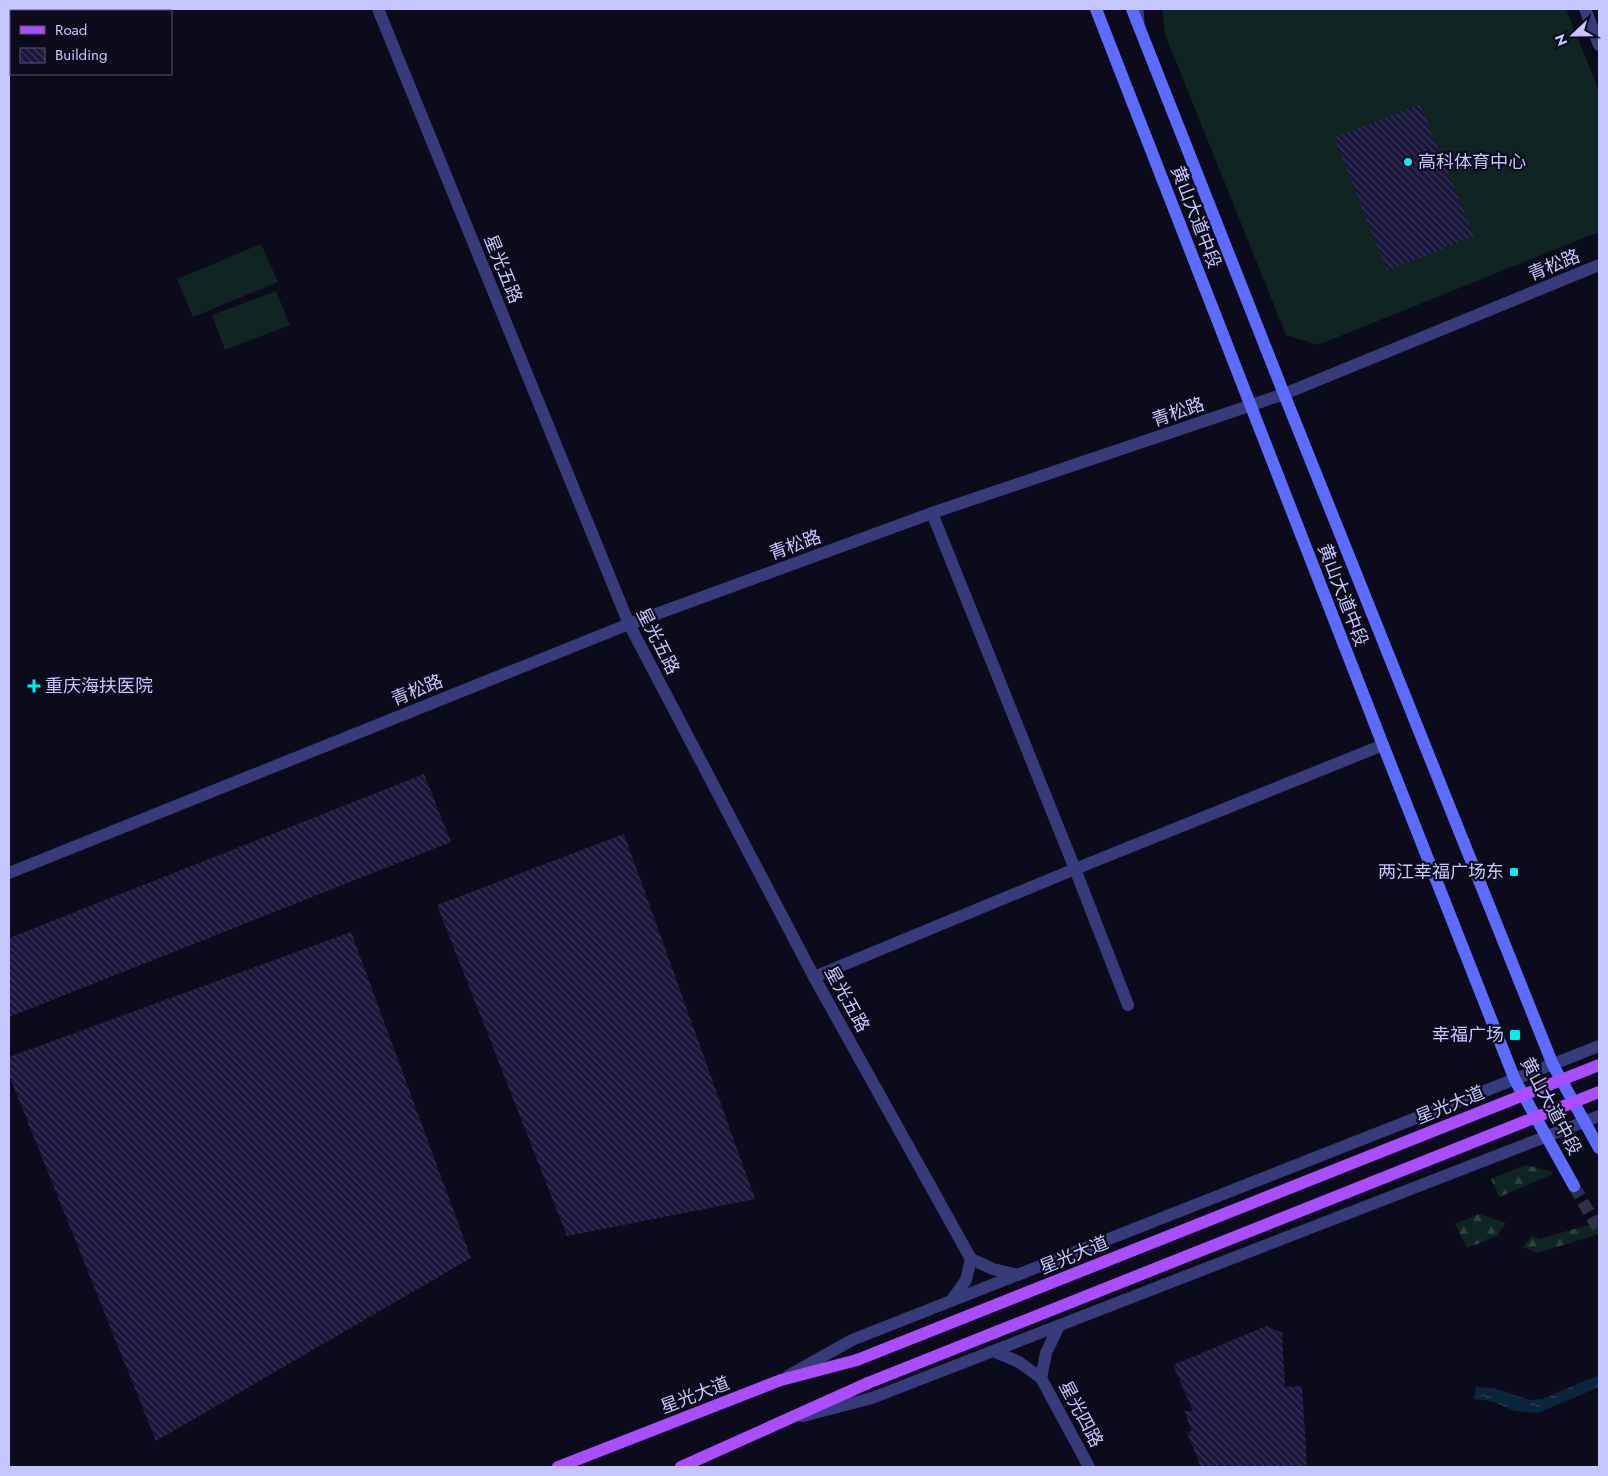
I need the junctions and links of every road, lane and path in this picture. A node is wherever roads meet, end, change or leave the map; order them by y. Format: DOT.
graph roads {
  1 [pos="378,9"];
  2 [pos="1096,9"];
  3 [pos="1132,9"];
  4 [pos="1140,9"];
  5 [pos="1585,9"];
  6 [pos="1142,32"];
  7 [pos="1599,45"];
  8 [pos="1599,265"];
  9 [pos="1284,394"];
  10 [pos="1251,406"];
  11 [pos="932,513"];
  12 [pos="629,624"];
  13 [pos="1382,745"];
  14 [pos="1075,869"];
  15 [pos="9,872"];
  16 [pos="814,977"];
  17 [pos="1128,1005"];
  18 [pos="1599,1046"];
  19 [pos="1553,1065"];
  20 [pos="1599,1065"];
  21 [pos="1515,1080"];
  22 [pos="1599,1092"];
  23 [pos="1599,1116"];
  24 [pos="1585,1122"];
  25 [pos="1547,1137"];
  26 [pos="1599,1148"];
  27 [pos="1574,1186"];
  28 [pos="971,1259"];
  29 [pos="1018,1275"];
  30 [pos="952,1300"];
  31 [pos="1059,1326"];
  32 [pos="993,1352"];
  33 [pos="1041,1378"];
  34 [pos="781,1380"];
  35 [pos="786,1420"];
  36 [pos="558,1467"];
  37 [pos="681,1467"];
  38 [pos="1089,1467"];
  1 -- 12 [label="street, 星光五路"];
  2 -- 10 [label="main road, 黄山大道中段"];
  3 -- 6 [label="main road, 黄山大道中段"];
  4 -- 6 [label="lane"];
  5 -- 7 [label="street"];
  6 -- 9 [label="main road, 黄山大道中段"];
  8 -- 9 [label="street, 青松路"];
  9 -- 10 [label="street, 青松路"];
  9 -- 19 [label="main road, 黄山大道中段"];
  10 -- 11 [label="street, 青松路"];
  10 -- 13 [label="main road, 黄山大道中段"];
  11 -- 12 [label="street, 青松路"];
  11 -- 14 [label="street"];
  12 -- 15 [label="street, 青松路"];
  12 -- 16 [label="street, 星光五路"];
  13 -- 14 [label="street"];
  13 -- 21 [label="main road, 黄山大道中段"];
  14 -- 16 [label="street"];
  14 -- 17 [label="street"];
  16 -- 28 [label="street, 星光五路"];
  18 -- 19 [label="street"];
  19 -- 21 [label="street"];
  19 -- 24 [label="main road, 黄山大道中段"];
  20 -- 34 [label="main road, 星光大道, bridge"];
  21 -- 25 [label="main road, 黄山大道中段"];
  21 -- 29 [label="street"];
  22 -- 35 [label="main road, bridge"];
  23 -- 24 [label="street"];
  24 -- 25 [label="street"];
  24 -- 26 [label="main road, 黄山大道中段"];
  25 -- 27 [label="main road, 黄山大道中段"];
  25 -- 31 [label="street"];
  28 -- 29 [label="street"];
  28 -- 30 [label="street"];
  29 -- 30 [label="street"];
  30 -- 34 [label="street"];
  31 -- 32 [label="street"];
  31 -- 33 [label="street"];
  32 -- 33 [label="street"];
  32 -- 35 [label="street"];
  33 -- 38 [label="street, 星光四路"];
  34 -- 36 [label="main road, 星光大道"];
  35 -- 37 [label="main road"];
}
